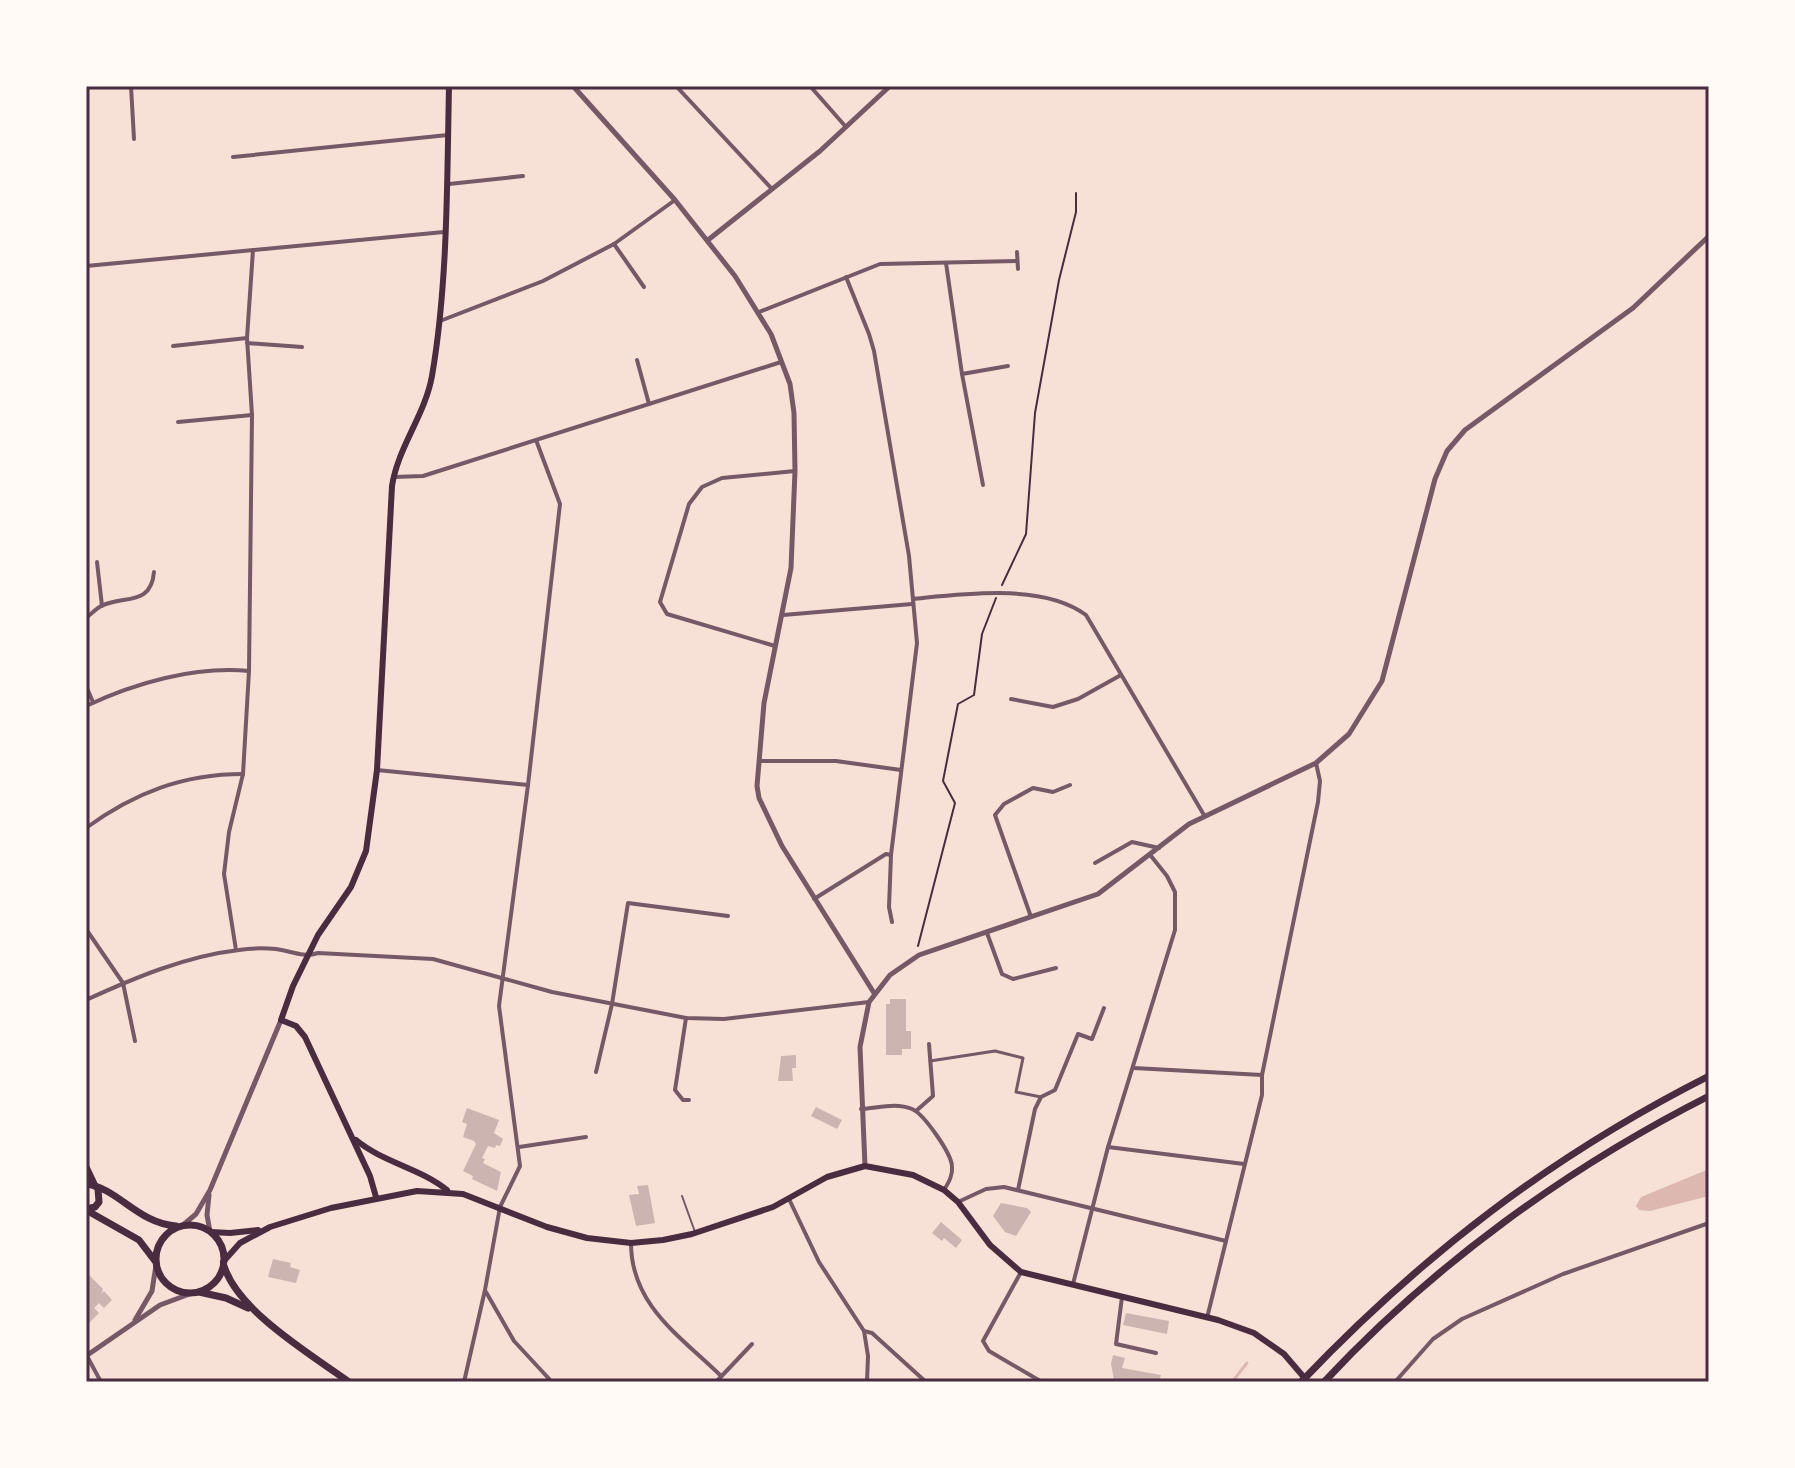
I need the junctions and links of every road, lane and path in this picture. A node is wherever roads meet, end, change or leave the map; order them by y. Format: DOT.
graph roads {
  1 [pos="131,86"];
  2 [pos="449,86"];
  3 [pos="573,86"];
  4 [pos="676,86"];
  5 [pos="810,86"];
  6 [pos="890,86"];
  7 [pos="846,127"];
  8 [pos="448,135"];
  9 [pos="134,139"];
  10 [pos="233,157"];
  11 [pos="523,176"];
  12 [pos="446,184"];
  13 [pos="772,189"];
  14 [pos="1076,193"];
  15 [pos="675,200"];
  16 [pos="444,232"];
  17 [pos="1709,236"];
  18 [pos="708,240"];
  19 [pos="614,244"];
  20 [pos="253,250"];
  21 [pos="1017,252"];
  22 [pos="1017,261"];
  23 [pos="946,263"];
  24 [pos="86,266"];
  25 [pos="1018,269"];
  26 [pos="846,277"];
  27 [pos="644,287"];
  28 [pos="759,312"];
  29 [pos="439,322"];
  30 [pos="247,340"];
  31 [pos="173,346"];
  32 [pos="302,347"];
  33 [pos="637,360"];
  34 [pos="783,361"];
  35 [pos="1008,366"];
  36 [pos="962,374"];
  37 [pos="649,404"];
  38 [pos="252,415"];
  39 [pos="178,422"];
  40 [pos="536,440"];
  41 [pos="795,471"];
  42 [pos="394,477"];
  43 [pos="983,485"];
  44 [pos="97,562"];
  45 [pos="154,572"];
  46 [pos="999,591"];
  47 [pos="913,601"];
  48 [pos="102,606"];
  49 [pos="783,615"];
  50 [pos="86,618"];
  51 [pos="777,647"];
  52 [pos="249,671"];
  53 [pos="1121,675"];
  54 [pos="86,686"];
  55 [pos="1011,699"];
  56 [pos="93,702"];
  57 [pos="86,706"];
  58 [pos="758,761"];
  59 [pos="1316,763"];
  60 [pos="377,770"];
  61 [pos="901,770"];
  62 [pos="243,774"];
  63 [pos="528,785"];
  64 [pos="1070,785"];
  65 [pos="1204,815"];
  66 [pos="86,828"];
  67 [pos="1160,849"];
  68 [pos="891,855"];
  69 [pos="1151,856"];
  70 [pos="1095,863"];
  71 [pos="814,899"];
  72 [pos="728,916"];
  73 [pos="1031,918"];
  74 [pos="892,922"];
  75 [pos="86,929"];
  76 [pos="987,933"];
  77 [pos="236,950"];
  78 [pos="919,955"];
  79 [pos="307,957"];
  80 [pos="1056,968"];
  81 [pos="501,977"];
  82 [pos="123,983"];
  83 [pos="874,993"];
  84 [pos="86,1000"];
  85 [pos="869,1002"];
  86 [pos="612,1004"];
  87 [pos="1104,1008"];
  88 [pos="686,1018"];
  89 [pos="281,1020"];
  90 [pos="135,1041"];
  91 [pos="929,1044"];
  92 [pos="930,1061"];
  93 [pos="1134,1068"];
  94 [pos="596,1072"];
  95 [pos="1262,1075"];
  96 [pos="1709,1076"];
  97 [pos="1709,1096"];
  98 [pos="1041,1097"];
  99 [pos="689,1100"];
  100 [pos="861,1109"];
  101 [pos="916,1111"];
  102 [pos="586,1137"];
  103 [pos="353,1138"];
  104 [pos="519,1147"];
  105 [pos="1108,1147"];
  106 [pos="1245,1164"];
  107 [pos="865,1166"];
  108 [pos="86,1167"];
  109 [pos="92,1186"];
  110 [pos="210,1190"];
  111 [pos="944,1190"];
  112 [pos="1018,1190"];
  113 [pos="448,1191"];
  114 [pos="682,1196"];
  115 [pos="376,1197"];
  116 [pos="789,1199"];
  117 [pos="958,1202"];
  118 [pos="500,1207"];
  119 [pos="1092,1208"];
  120 [pos="86,1210"];
  121 [pos="1709,1223"];
  122 [pos="181,1226"];
  123 [pos="270,1227"];
  124 [pos="211,1232"];
  125 [pos="694,1235"];
  126 [pos="1226,1241"];
  127 [pos="631,1243"];
  128 [pos="223,1263"];
  129 [pos="156,1264"];
  130 [pos="1021,1272"];
  131 [pos="1073,1284"];
  132 [pos="485,1290"];
  133 [pos="196,1292"];
  134 [pos="1122,1297"];
  135 [pos="253,1311"];
  136 [pos="1207,1318"];
  137 [pos="126,1330"];
  138 [pos="864,1331"];
  139 [pos="752,1344"];
  140 [pos="1156,1353"];
  141 [pos="86,1356"];
  142 [pos="721,1376"];
  143 [pos="345,1381"];
  144 [pos="101,1382"];
  145 [pos="464,1382"];
  146 [pos="552,1382"];
  147 [pos="716,1382"];
  148 [pos="867,1382"];
  149 [pos="926,1382"];
  150 [pos="1042,1382"];
  151 [pos="1301,1382"];
  152 [pos="1308,1382"];
  153 [pos="1324,1382"];
  154 [pos="1395,1382"];
  1 -- 9 [label="street"];
  2 -- 8 [label="main road"];
  3 -- 15 [label="street"];
  4 -- 13 [label="street"];
  5 -- 7 [label="street"];
  6 -- 7 [label="street"];
  7 -- 13 [label="street"];
  8 -- 10 [label="street"];
  8 -- 12 [label="main road"];
  11 -- 12 [label="street"];
  12 -- 16 [label="main road"];
  13 -- 18 [label="street"];
  14 -- 46 [label="path"];
  15 -- 18 [label="street"];
  15 -- 19 [label="street"];
  16 -- 20 [label="street"];
  16 -- 29 [label="main road"];
  17 -- 59 [label="street"];
  18 -- 28 [label="street"];
  19 -- 27 [label="street"];
  19 -- 29 [label="street"];
  20 -- 24 [label="street"];
  20 -- 30 [label="street"];
  21 -- 22 [label="street"];
  22 -- 23 [label="street"];
  22 -- 25 [label="street"];
  23 -- 26 [label="street"];
  23 -- 36 [label="street"];
  26 -- 28 [label="street"];
  26 -- 47 [label="street"];
  28 -- 34 [label="street"];
  29 -- 42 [label="main road"];
  30 -- 31 [label="street"];
  30 -- 32 [label="street"];
  30 -- 38 [label="street"];
  33 -- 37 [label="street"];
  34 -- 37 [label="street"];
  34 -- 41 [label="street"];
  35 -- 36 [label="street"];
  36 -- 43 [label="street"];
  37 -- 40 [label="street"];
  38 -- 39 [label="street"];
  38 -- 52 [label="street"];
  40 -- 42 [label="street"];
  40 -- 63 [label="street"];
  41 -- 49 [label="street"];
  41 -- 51 [label="street"];
  42 -- 60 [label="main road"];
  44 -- 48 [label="street"];
  45 -- 48 [label="street"];
  46 -- 47 [label="street"];
  46 -- 53 [label="street"];
  46 -- 78 [label="path"];
  47 -- 49 [label="street"];
  47 -- 61 [label="street"];
  48 -- 50 [label="street"];
  49 -- 51 [label="street"];
  51 -- 58 [label="street"];
  52 -- 56 [label="street"];
  52 -- 62 [label="street"];
  53 -- 55 [label="street"];
  53 -- 65 [label="street"];
  54 -- 56 [label="street"];
  56 -- 57 [label="street"];
  58 -- 61 [label="street"];
  58 -- 71 [label="street"];
  59 -- 65 [label="street"];
  59 -- 95 [label="street"];
  60 -- 63 [label="street"];
  60 -- 79 [label="main road"];
  61 -- 68 [label="street"];
  62 -- 66 [label="street"];
  62 -- 77 [label="street"];
  63 -- 81 [label="street"];
  64 -- 73 [label="street"];
  65 -- 67 [label="street"];
  67 -- 69 [label="street"];
  67 -- 70 [label="street"];
  68 -- 71 [label="street"];
  68 -- 74 [label="street"];
  69 -- 73 [label="street"];
  69 -- 93 [label="street"];
  71 -- 83 [label="street"];
  72 -- 86 [label="street"];
  73 -- 76 [label="street"];
  75 -- 82 [label="street"];
  76 -- 78 [label="street"];
  76 -- 80 [label="street"];
  77 -- 79 [label="street"];
  77 -- 82 [label="street"];
  78 -- 83 [label="street"];
  79 -- 81 [label="street"];
  79 -- 89 [label="main road"];
  81 -- 86 [label="street"];
  81 -- 104 [label="street"];
  82 -- 84 [label="street"];
  82 -- 90 [label="street"];
  83 -- 85 [label="street"];
  85 -- 88 [label="street"];
  85 -- 100 [label="street"];
  86 -- 88 [label="street"];
  86 -- 94 [label="street"];
  87 -- 98 [label="street"];
  88 -- 99 [label="street"];
  89 -- 103 [label="main road"];
  89 -- 110 [label="street"];
  91 -- 92 [label="street"];
  92 -- 98 [label="street"];
  92 -- 101 [label="street"];
  93 -- 95 [label="street"];
  93 -- 105 [label="street"];
  95 -- 106 [label="street"];
  96 -- 151 [label="main road"];
  97 -- 153 [label="main road"];
  98 -- 112 [label="street"];
  100 -- 101 [label="street"];
  100 -- 107 [label="street"];
  101 -- 111 [label="street"];
  102 -- 104 [label="street"];
  103 -- 113 [label="main road"];
  103 -- 115 [label="main road"];
  104 -- 118 [label="street"];
  105 -- 106 [label="street"];
  105 -- 119 [label="street"];
  106 -- 126 [label="street"];
  107 -- 111 [label="main road"];
  107 -- 116 [label="main road"];
  108 -- 109 [label="main road"];
  109 -- 120 [label="main road"];
  109 -- 122 [label="main road"];
  110 -- 122 [label="street"];
  110 -- 124 [label="street"];
  111 -- 117 [label="main road"];
  112 -- 117 [label="street"];
  112 -- 119 [label="street"];
  113 -- 115 [label="main road"];
  113 -- 118 [label="main road"];
  114 -- 125 [label="lane"];
  115 -- 123 [label="main road"];
  116 -- 125 [label="main road"];
  116 -- 138 [label="street"];
  117 -- 130 [label="main road"];
  118 -- 127 [label="main road"];
  118 -- 132 [label="street"];
  119 -- 126 [label="street"];
  119 -- 131 [label="street"];
  120 -- 129 [label="main road"];
  121 -- 154 [label="street"];
  122 -- 124 [label="main road"];
  122 -- 129 [label="main road"];
  123 -- 124 [label="main road"];
  123 -- 128 [label="main road"];
  124 -- 128 [label="main road"];
  125 -- 127 [label="main road"];
  126 -- 136 [label="street"];
  127 -- 142 [label="street"];
  128 -- 133 [label="main road"];
  128 -- 135 [label="main road"];
  129 -- 133 [label="main road"];
  129 -- 137 [label="street"];
  130 -- 131 [label="main road"];
  130 -- 150 [label="street"];
  131 -- 134 [label="main road"];
  132 -- 145 [label="street"];
  132 -- 146 [label="street"];
  133 -- 135 [label="main road"];
  133 -- 137 [label="street"];
  134 -- 136 [label="main road"];
  134 -- 140 [label="street"];
  135 -- 143 [label="main road"];
  136 -- 152 [label="main road"];
  137 -- 141 [label="street"];
  138 -- 148 [label="street"];
  138 -- 149 [label="street"];
  139 -- 142 [label="street"];
  141 -- 144 [label="street"];
  142 -- 147 [label="street"];
}
